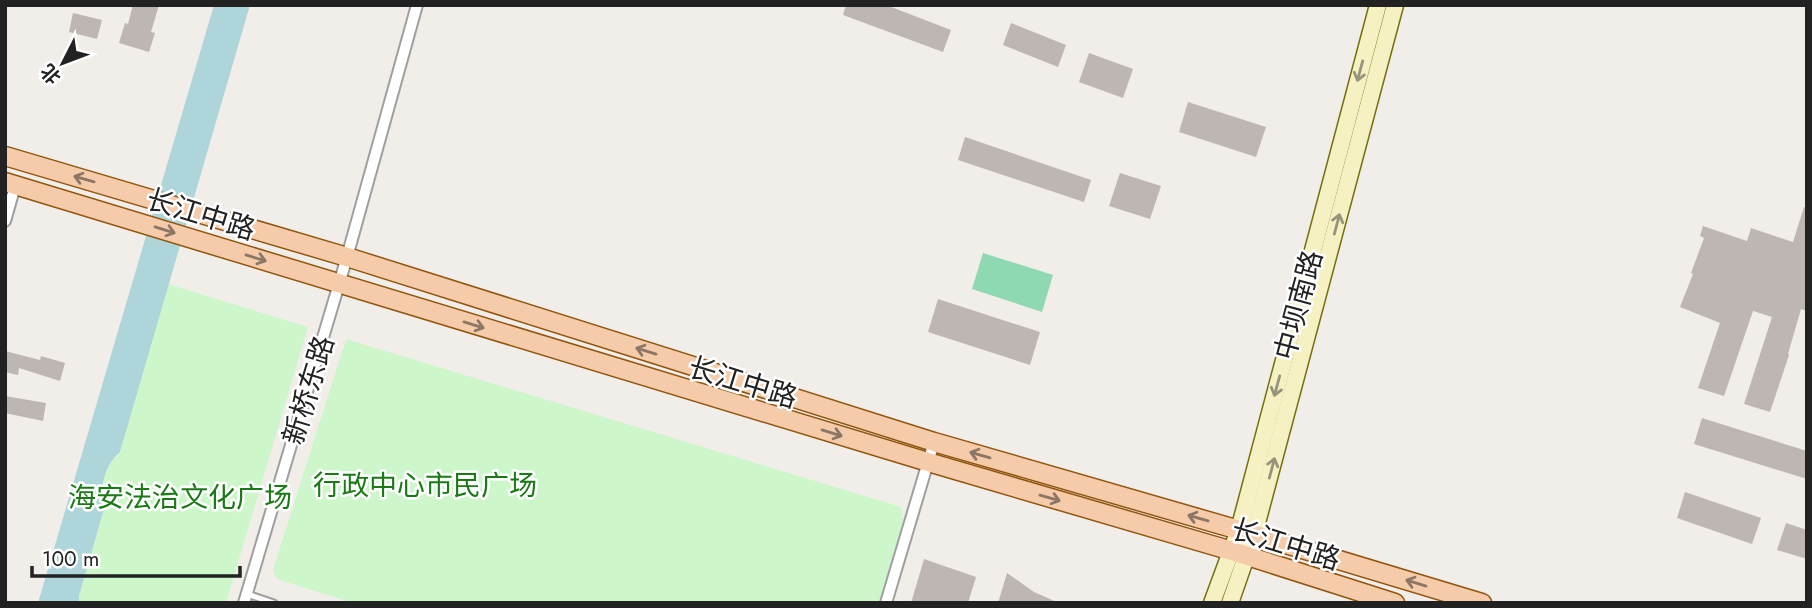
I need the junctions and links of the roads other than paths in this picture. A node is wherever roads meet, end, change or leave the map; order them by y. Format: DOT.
graph roads {
  1 [pos="417,5"];
  2 [pos="1378,5"];
  3 [pos="1395,5"];
  4 [pos="5,156"];
  5 [pos="10,184"];
  6 [pos="5,221"];
  7 [pos="347,257"];
  8 [pos="339,284"];
  9 [pos="934,442"];
  10 [pos="928,462"];
  11 [pos="1247,532"];
  12 [pos="1239,554"];
  13 [pos="245,598"];
  14 [pos="274,603"];
  15 [pos="886,603"];
  16 [pos="1212,603"];
  17 [pos="1230,603"];
  18 [pos="1395,603"];
  19 [pos="1482,603"];
  1 -- 7 [label="street, 新桥东路"];
  2 -- 11 [label="main road, 中坝南路, one-way"];
  11 -- 3 [label="main road, 中坝南路, one-way"];
  7 -- 4 [label="main road, 长江中路, one-way"];
  5 -- 6 [label="street"];
  5 -- 8 [label="main road, 长江中路, one-way"];
  7 -- 8 [label="street, 新桥东路"];
  9 -- 7 [label="main road, 长江中路, one-way"];
  8 -- 10 [label="main road, 长江中路, one-way"];
  8 -- 13 [label="street, 新桥东路"];
  9 -- 10 [label="street"];
  11 -- 9 [label="main road, 长江中路, one-way"];
  10 -- 12 [label="main road, 长江中路, one-way"];
  10 -- 15 [label="street"];
  11 -- 12 [label="main road, 中坝南路"];
  19 -- 11 [label="main road, 长江中路, one-way"];
  12 -- 16 [label="main road, 中坝南路"];
  12 -- 17 [label="main road, 中坝南路"];
  12 -- 18 [label="main road, 长江中路"];
  13 -- 14 [label="lane"];
}
